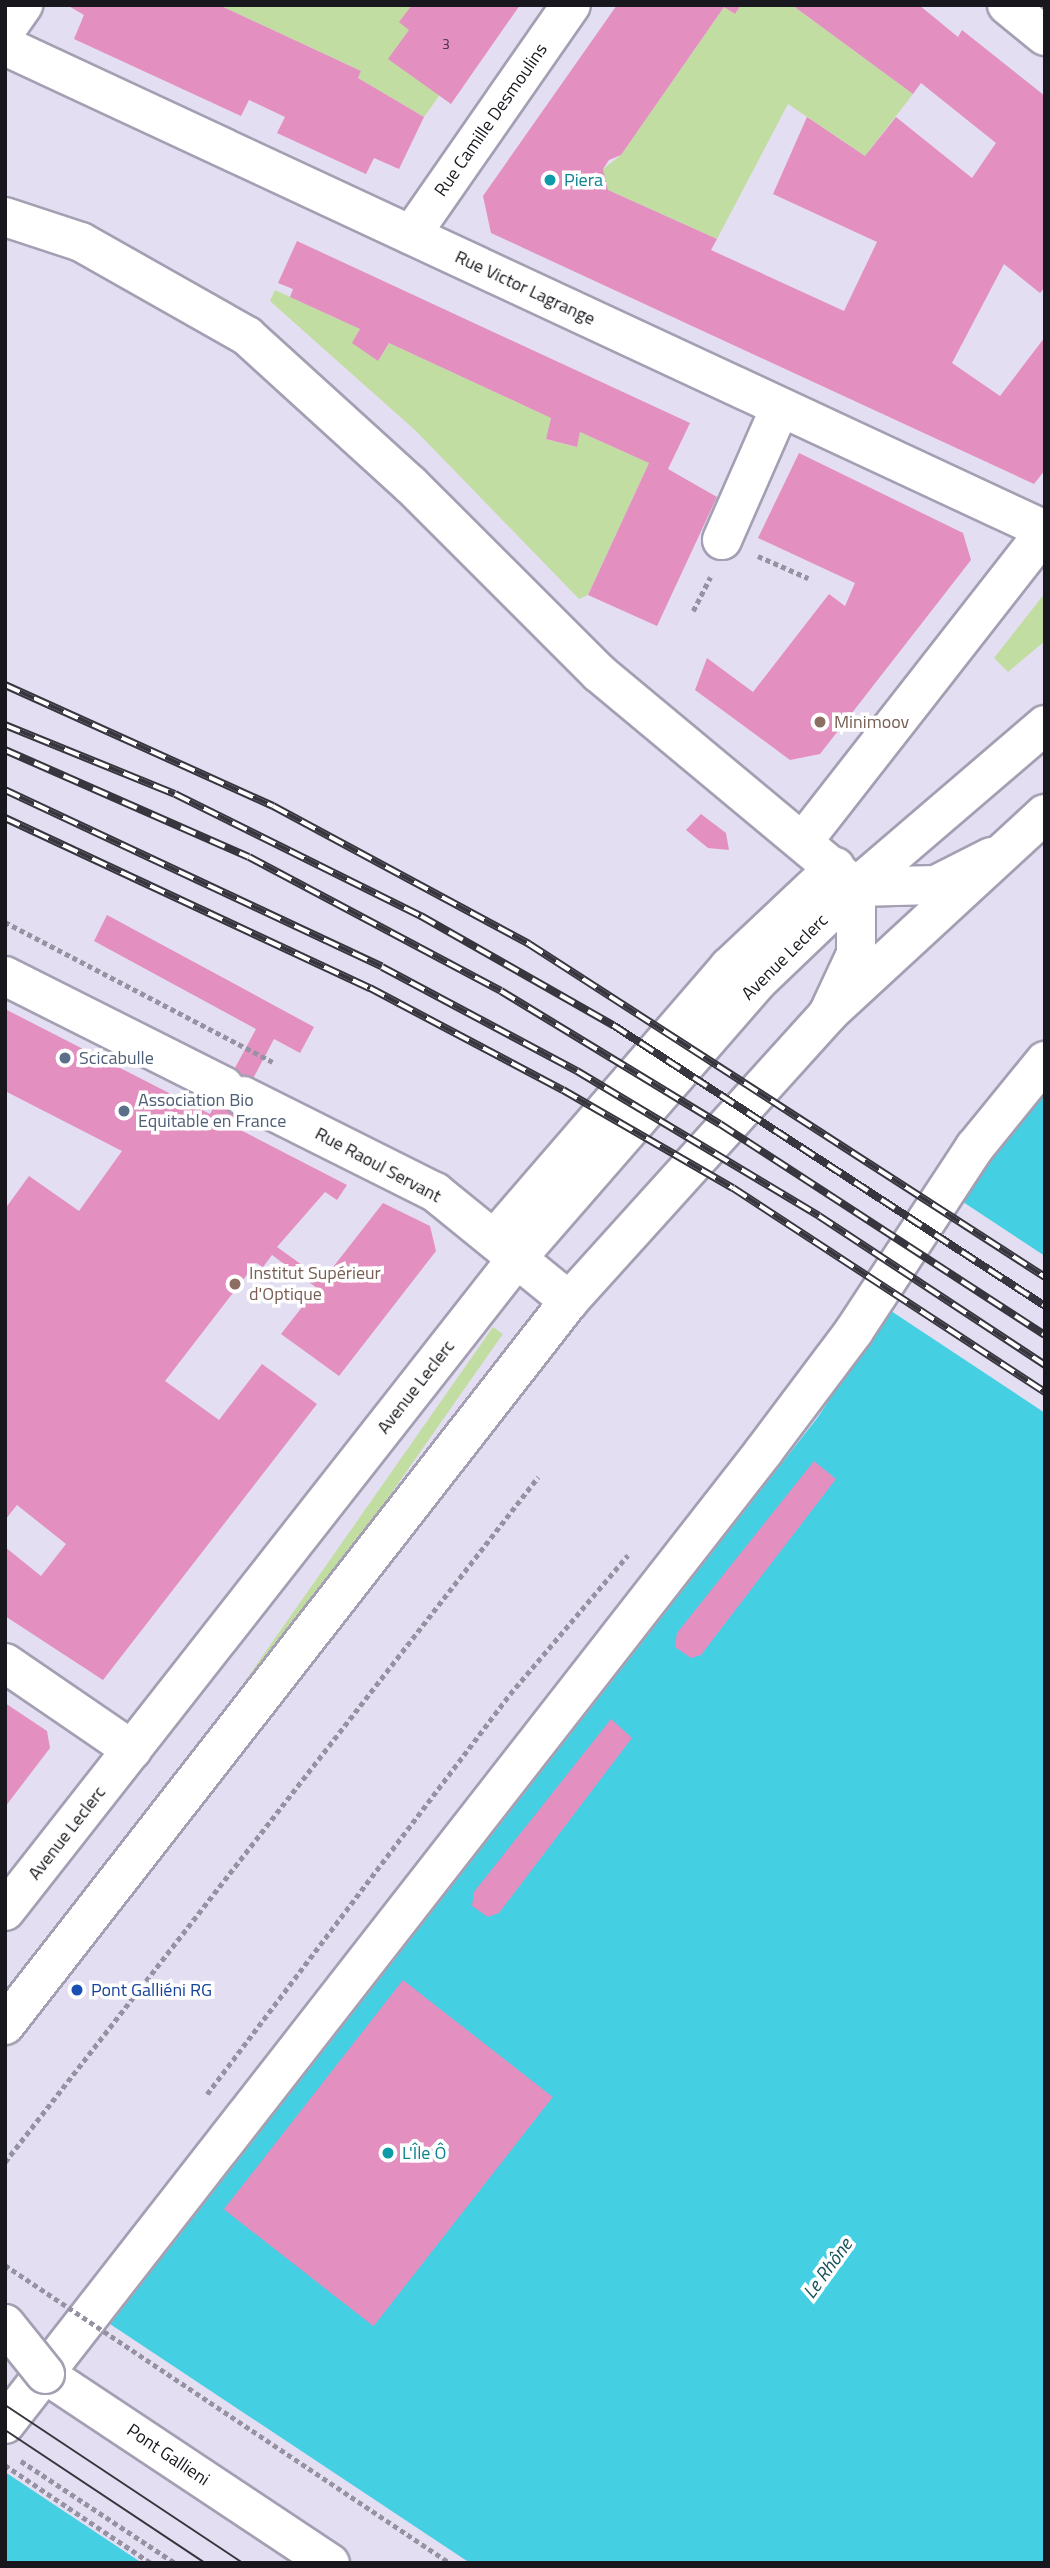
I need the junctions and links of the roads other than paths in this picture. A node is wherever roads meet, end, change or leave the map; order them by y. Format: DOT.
graph roads {
  1 [pos="23,5"];
  2 [pos="571,5"];
  3 [pos="1007,5"];
  4 [pos="5,31"];
  5 [pos="1045,36"];
  6 [pos="5,46"];
  7 [pos="5,217"];
  8 [pos="411,235"];
  9 [pos="780,408"];
  10 [pos="1045,531"];
  11 [pos="722,540"];
  12 [pos="1045,725"];
  13 [pos="1045,814"];
  14 [pos="804,839"];
  15 [pos="1005,849"];
  16 [pos="846,877"];
  17 [pos="5,976"];
  18 [pos="828,1014"];
  19 [pos="1045,1061"];
  20 [pos="507,1247"];
  21 [pos="569,1301"];
  22 [pos="5,1663"];
  23 [pos="132,1750"];
  24 [pos="5,1911"];
  25 [pos="5,2025"];
  26 [pos="5,2323"];
  27 [pos="5,2348"];
  28 [pos="45,2374"];
  29 [pos="11,2441"];
  30 [pos="330,2563"];
  1 -- 4 [label="street"];
  2 -- 8 [label="street, Rue Camille Desmoulins"];
  3 -- 5 [label="street"];
  6 -- 8 [label="street, Rue Victor Lagrange"];
  7 -- 14 [label="street"];
  8 -- 9 [label="street, Rue Victor Lagrange"];
  9 -- 10 [label="street, Rue Victor Lagrange"];
  9 -- 11 [label="street"];
  10 -- 14 [label="street"];
  12 -- 16 [label="street, Avenue Leclerc"];
  13 -- 15 [label="street, Avenue Leclerc"];
  14 -- 16 [label="street"];
  15 -- 16 [label="street, Avenue Leclerc"];
  15 -- 18 [label="street, Avenue Leclerc"];
  16 -- 18 [label="street, Avenue Leclerc"];
  16 -- 20 [label="street, Avenue Leclerc"];
  17 -- 20 [label="street, Rue Raoul Servant"];
  18 -- 21 [label="street, Avenue Leclerc"];
  19 -- 29 [label="street"];
  20 -- 21 [label="street, Rue Raoul Servant"];
  20 -- 23 [label="street, Avenue Leclerc"];
  21 -- 25 [label="street, Avenue Leclerc"];
  22 -- 23 [label="street"];
  23 -- 24 [label="street, Avenue Leclerc"];
  26 -- 28 [label="street, bridge"];
  27 -- 28 [label="street, Pont Gallieni"];
  28 -- 30 [label="street, Pont Gallieni"];
}
